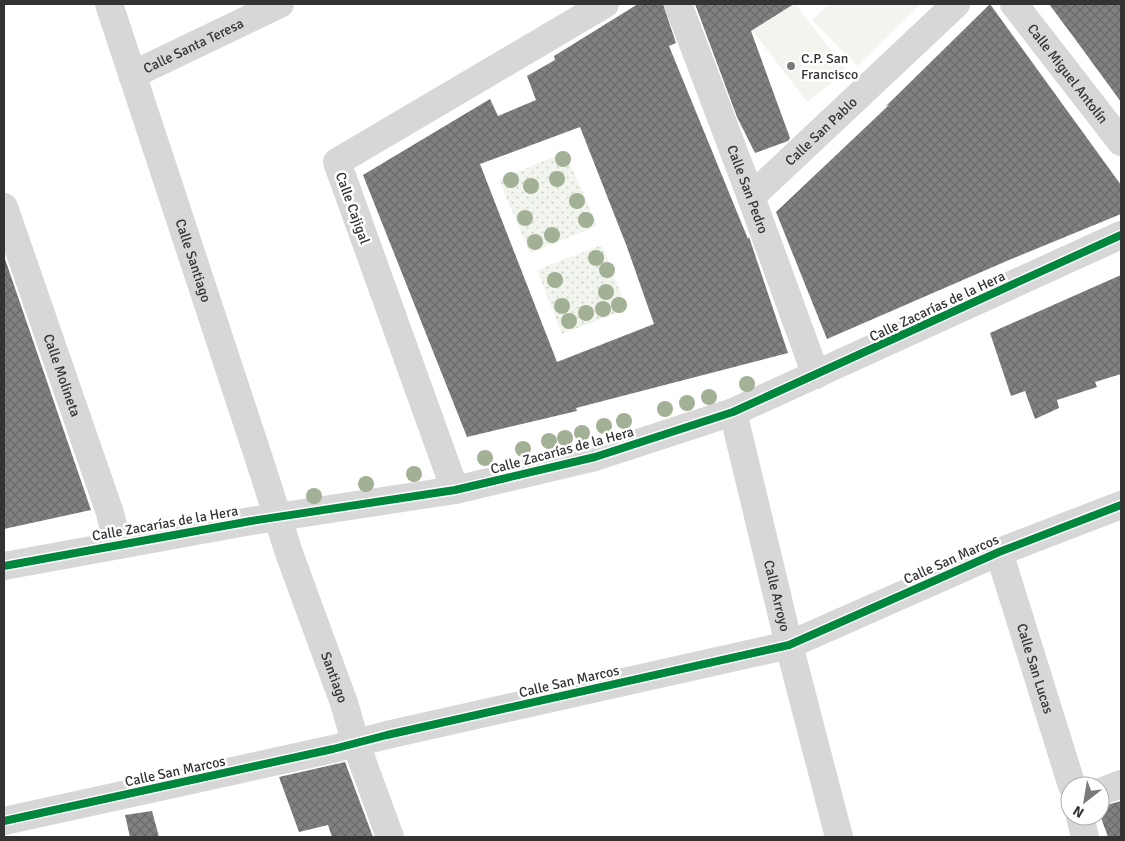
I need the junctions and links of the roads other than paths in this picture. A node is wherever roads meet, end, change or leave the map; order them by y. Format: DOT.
graph roads {
  1 [pos="109,4"];
  2 [pos="280,4"];
  3 [pos="605,4"];
  4 [pos="678,4"];
  5 [pos="956,4"];
  6 [pos="1014,4"];
  7 [pos="132,75"];
  8 [pos="1121,142"];
  9 [pos="751,196"];
  10 [pos="4,207"];
  11 [pos="1121,235"];
  12 [pos="816,375"];
  13 [pos="733,412"];
  14 [pos="455,490"];
  15 [pos="1121,505"];
  16 [pos="277,517"];
  17 [pos="118,545"];
  18 [pos="998,552"];
  19 [pos="4,566"];
  20 [pos="789,645"];
  21 [pos="356,744"];
  22 [pos="1069,776"];
  23 [pos="4,821"];
  24 [pos="390,837"];
  25 [pos="839,837"];
  1 -- 7 [label="street, Calle Santiago"];
  2 -- 7 [label="street, Calle Santa Teresa"];
  3 -- 14 [label="street, Calle Cajigal"];
  4 -- 9 [label="street, Calle San Pedro"];
  5 -- 9 [label="street, Calle San Pablo"];
  6 -- 8 [label="street, Calle Miguel Antolín"];
  7 -- 16 [label="street, Calle Santiago"];
  9 -- 12 [label="street, Calle San Pedro"];
  10 -- 17 [label="street, Calle Molineta"];
  11 -- 12 [label="street, Calle Zacarías de la Hera"];
  12 -- 13 [label="street, Calle Zacarías de la Hera"];
  13 -- 14 [label="street, Calle Zacarías de la Hera"];
  13 -- 20 [label="street, Calle Arroyo"];
  14 -- 16 [label="street, Calle Zacarías de la Hera"];
  15 -- 18 [label="street, Calle San Marcos"];
  16 -- 17 [label="street, Calle Zacarías de la Hera"];
  16 -- 21 [label="street, Santiago"];
  17 -- 19 [label="street, Calle Zacarías de la Hera"];
  18 -- 20 [label="street, Calle San Marcos"];
  18 -- 22 [label="street, Calle San Lucas"];
  20 -- 21 [label="street, Calle San Marcos"];
  20 -- 25 [label="street, Calle Arroyo"];
  21 -- 23 [label="street, Calle San Marcos"];
  21 -- 24 [label="street, Santiago"];
}
